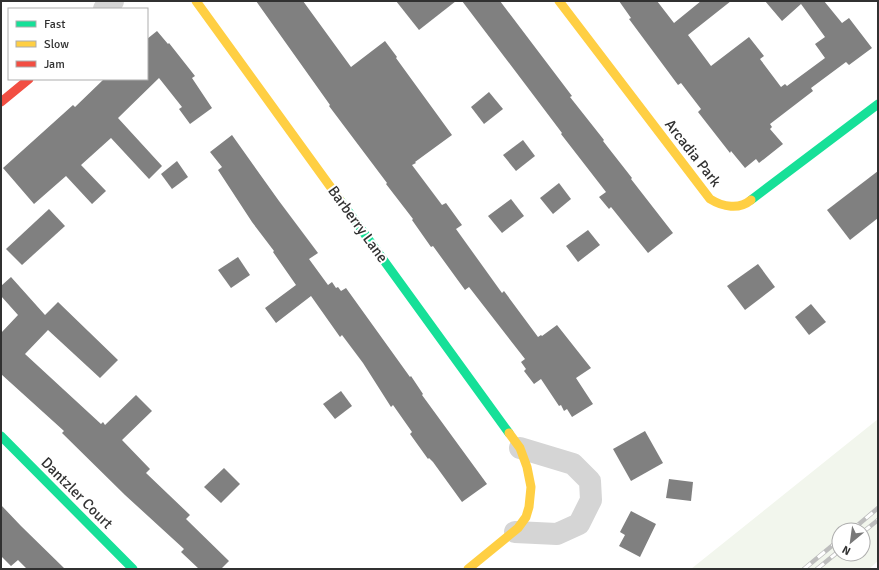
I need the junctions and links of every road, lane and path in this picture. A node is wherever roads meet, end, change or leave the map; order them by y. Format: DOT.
graph roads {
  1 [pos="113,1"];
  2 [pos="196,1"];
  3 [pos="559,1"];
  4 [pos="105,8"];
  5 [pos="19,80"];
  6 [pos="28,80"];
  7 [pos="1,88"];
  8 [pos="1,102"];
  9 [pos="878,104"];
  10 [pos="1,436"];
  11 [pos="520,448"];
  12 [pos="515,532"];
  13 [pos="133,569"];
  14 [pos="468,569"];
  1 -- 4 [label="street"];
  2 -- 11 [label="street, Barberry Lane"];
  3 -- 9 [label="street, Arcadia Park"];
  5 -- 7 [label="street"];
  6 -- 8 [label="street"];
  10 -- 13 [label="street, Dantzler Court"];
  11 -- 12 [label="street, Barberry Lane"];
  11 -- 12 [label="street"];
  12 -- 14 [label="street"];
}
